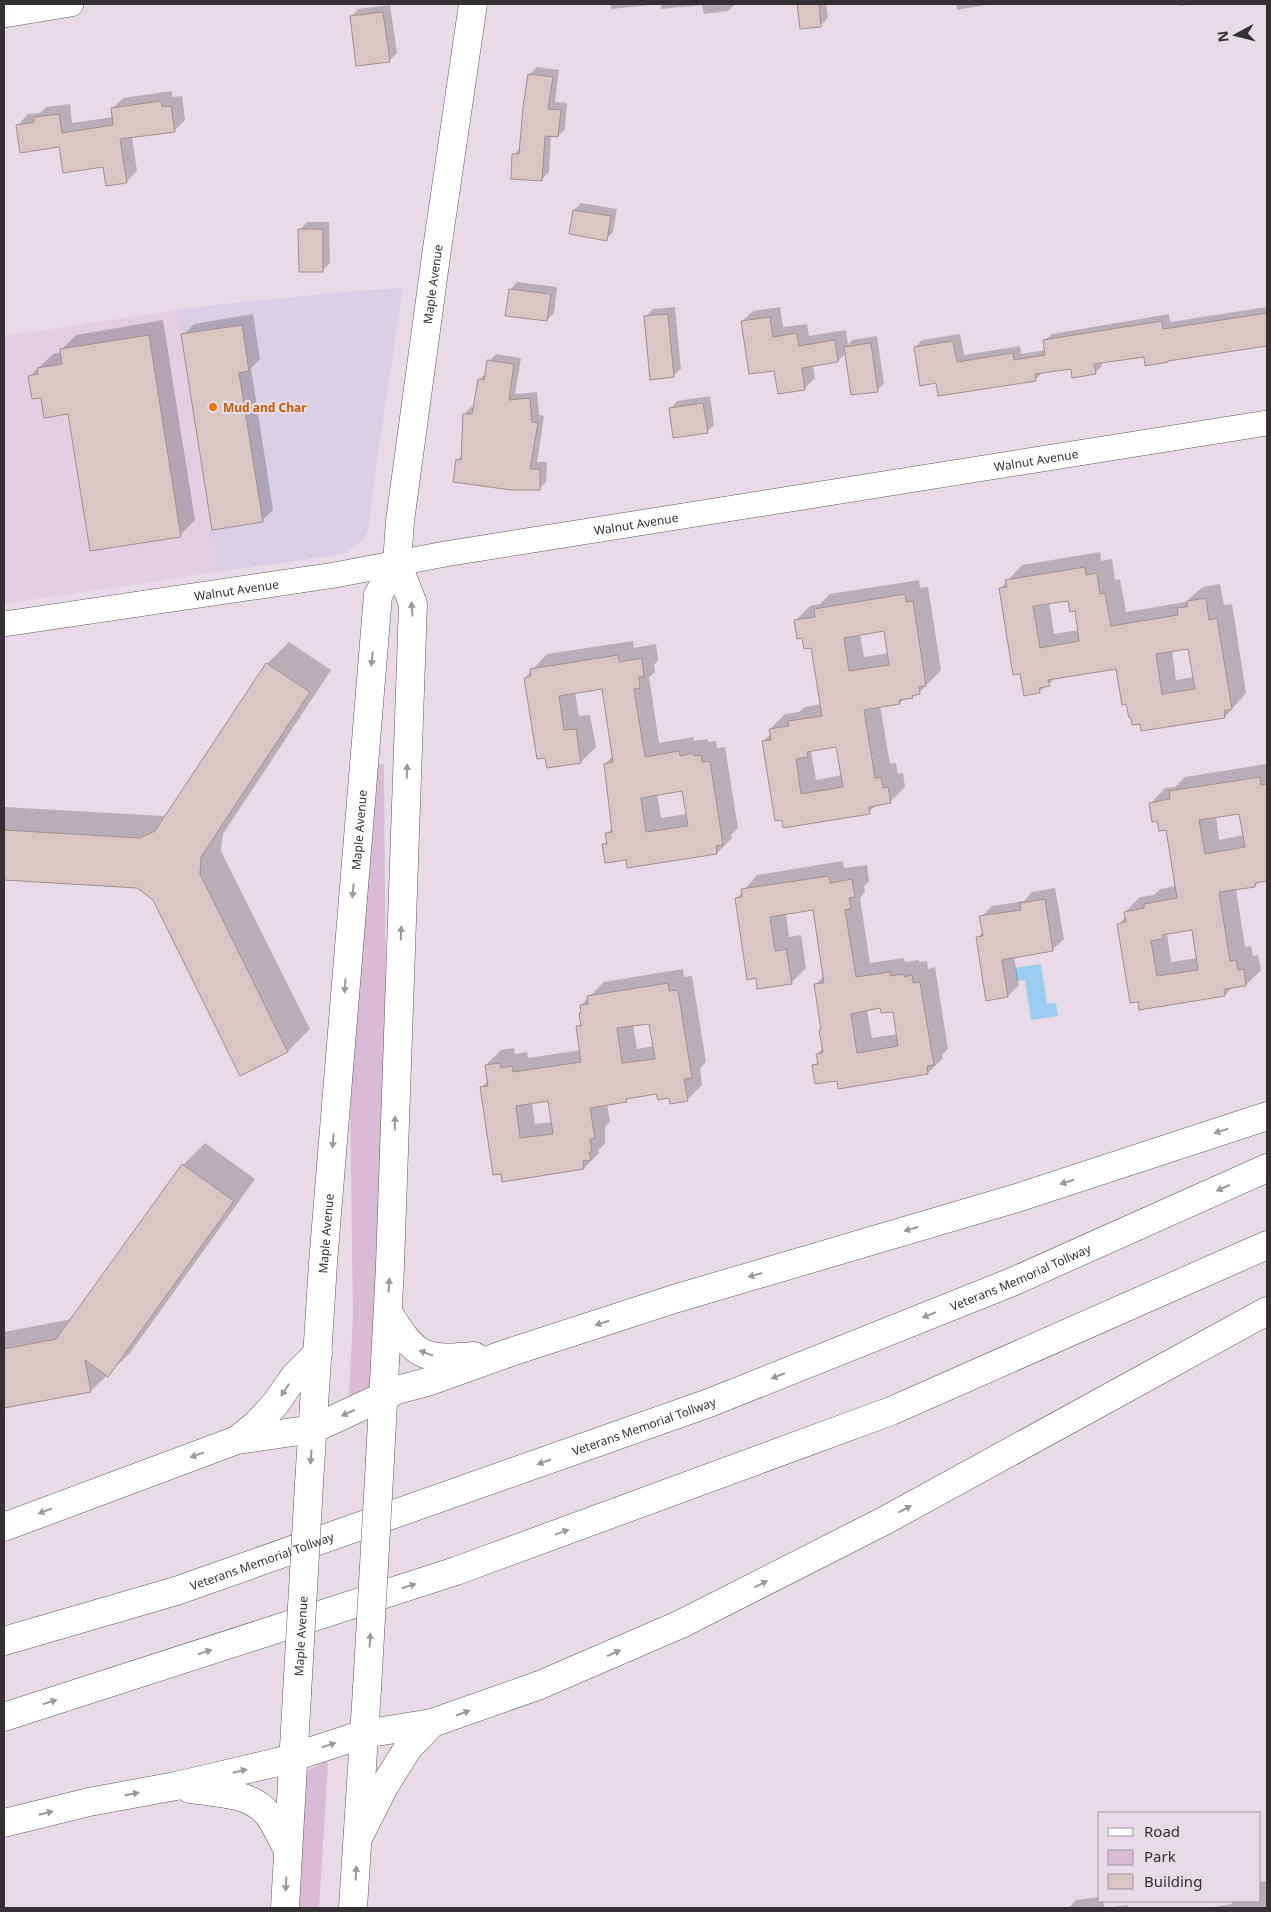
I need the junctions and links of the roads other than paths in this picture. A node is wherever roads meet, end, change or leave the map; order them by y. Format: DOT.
graph roads {
  1 [pos="71,4"];
  2 [pos="474,4"];
  3 [pos="4,14"];
  4 [pos="1267,423"];
  5 [pos="396,563"];
  6 [pos="4,624"];
  7 [pos="1267,1116"];
  8 [pos="1267,1168"];
  9 [pos="1267,1245"];
  10 [pos="1267,1311"];
  11 [pos="388,1312"];
  12 [pos="508,1353"];
  13 [pos="318,1354"];
  14 [pos="384,1398"];
  15 [pos="313,1429"];
  16 [pos="237,1440"];
  17 [pos="4,1527"];
  18 [pos="4,1641"];
  19 [pos="4,1717"];
  20 [pos="432,1723"];
  21 [pos="364,1734"];
  22 [pos="294,1756"];
  23 [pos="176,1786"];
  24 [pos="4,1823"];
  25 [pos="358,1838"];
  26 [pos="288,1850"];
  27 [pos="285,1908"];
  28 [pos="353,1908"];
  1 -- 3 [label="street"];
  2 -- 5 [label="main road, Maple Avenue"];
  4 -- 5 [label="street, Walnut Avenue"];
  5 -- 6 [label="street, Walnut Avenue"];
  11 -- 5 [label="main road, Maple Avenue, one-way"];
  5 -- 13 [label="main road, Maple Avenue, one-way"];
  7 -- 12 [label="main road, one-way"];
  8 -- 18 [label="main road, Veterans Memorial Tollway, one-way"];
  19 -- 9 [label="main road, one-way"];
  20 -- 10 [label="main road, one-way"];
  12 -- 11 [label="main road, one-way"];
  11 -- 14 [label="main road, Maple Avenue"];
  12 -- 14 [label="main road"];
  13 -- 15 [label="main road, Maple Avenue"];
  13 -- 16 [label="main road, one-way"];
  14 -- 15 [label="main road, one-way"];
  21 -- 14 [label="main road, Maple Avenue, one-way, bridge"];
  15 -- 16 [label="main road"];
  15 -- 22 [label="main road, Maple Avenue, one-way, bridge"];
  16 -- 17 [label="main road, one-way"];
  20 -- 21 [label="main road"];
  20 -- 25 [label="main road"];
  22 -- 21 [label="main road, one-way"];
  21 -- 25 [label="main road, Maple Avenue"];
  23 -- 22 [label="main road, one-way"];
  22 -- 26 [label="main road, Maple Avenue"];
  24 -- 23 [label="main road, one-way"];
  23 -- 26 [label="main road"];
  28 -- 25 [label="main road, Maple Avenue, one-way"];
  26 -- 27 [label="main road, Maple Avenue, one-way"];
}
